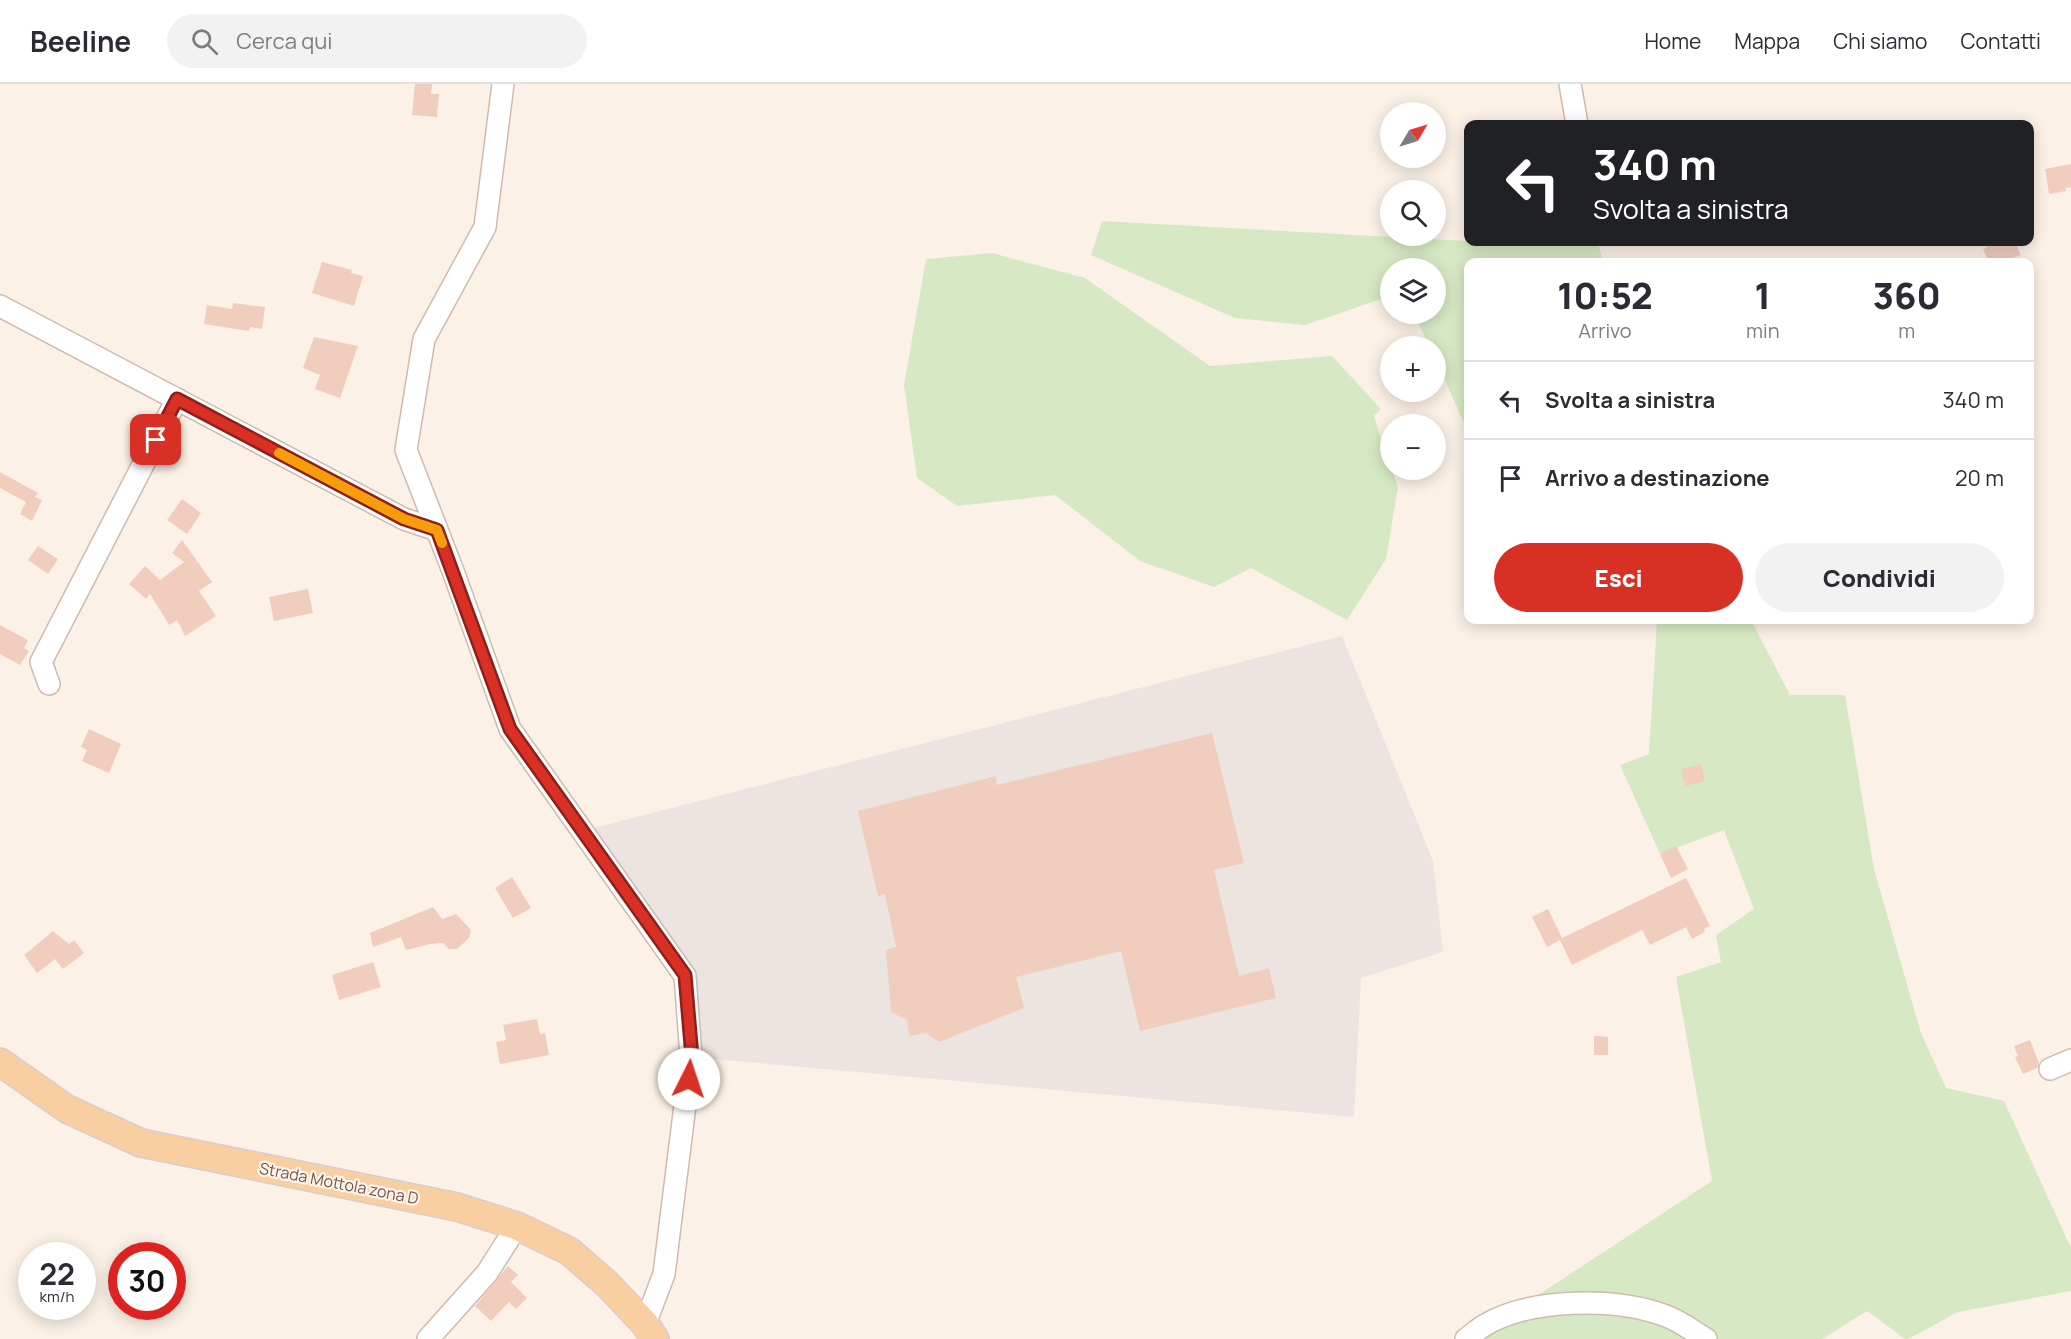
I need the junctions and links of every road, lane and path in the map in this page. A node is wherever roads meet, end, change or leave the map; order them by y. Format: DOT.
graph roads {
  1 [pos="503,84"];
  2 [pos="1570,84"];
  3 [pos="1576,120"];
  4 [pos="0,306"];
  5 [pos="177,399"];
  6 [pos="437,530"];
  7 [pos="49,684"];
  8 [pos="2071,1060"];
  9 [pos="0,1062"];
  10 [pos="2050,1069"];
  11 [pos="518,1226"];
  12 [pos="650,1331"];
  13 [pos="428,1339"];
  14 [pos="1466,1339"];
  15 [pos="1706,1339"];
  1 -- 6 [label="street"];
  2 -- 3 [label="street"];
  4 -- 5 [label="street"];
  5 -- 6 [label="street"];
  5 -- 7 [label="street"];
  6 -- 12 [label="street"];
  8 -- 10 [label="street"];
  9 -- 11 [label="main road, Strada Mottola zona D"];
  11 -- 12 [label="main road, Strada Mottola zona D"];
  11 -- 13 [label="street"];
  14 -- 15 [label="street"];
}
